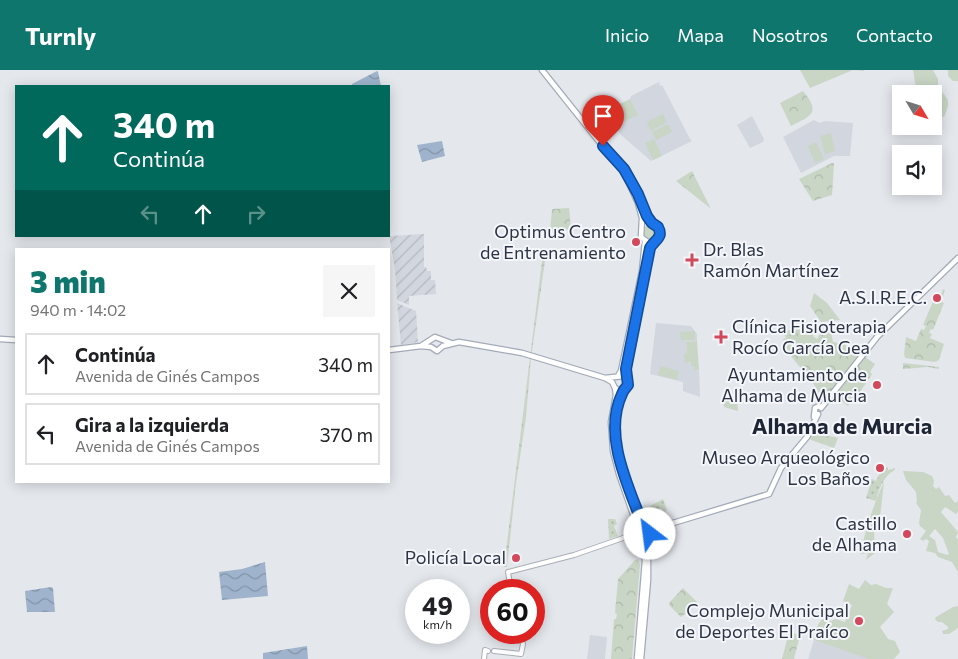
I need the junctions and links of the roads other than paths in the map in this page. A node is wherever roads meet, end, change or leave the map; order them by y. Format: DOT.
graph roads {
  1 [pos="542,70"];
  2 [pos="607,151"];
  3 [pos="652,223"];
  4 [pos="642,228"];
  5 [pos="645,241"];
  6 [pos="653,242"];
  7 [pos="958,258"];
  8 [pos="0,339"];
  9 [pos="442,339"];
  10 [pos="15,340"];
  11 [pos="430,341"];
  12 [pos="451,343"];
  13 [pos="420,346"];
  14 [pos="443,346"];
  15 [pos="431,348"];
  16 [pos="390,350"];
  17 [pos="616,377"];
  18 [pos="605,378"];
  19 [pos="626,378"];
  20 [pos="614,386"];
  21 [pos="624,390"];
  22 [pos="647,525"];
  23 [pos="658,527"];
  24 [pos="635,528"];
  25 [pos="649,535"];
  26 [pos="626,537"];
  27 [pos="637,538"];
  28 [pos="509,579"];
  29 [pos="523,644"];
  30 [pos="488,651"];
  31 [pos="494,651"];
  32 [pos="484,659"];
  33 [pos="637,659"];
  34 [pos="641,659"];
  1 -- 2 [label="main road"];
  2 -- 3 [label="main road"];
  2 -- 4 [label="main road"];
  3 -- 4 [label="main road"];
  3 -- 6 [label="main road"];
  4 -- 5 [label="main road"];
  5 -- 6 [label="main road"];
  5 -- 17 [label="main road"];
  6 -- 19 [label="main road"];
  7 -- 23 [label="main road"];
  8 -- 10 [label="main road"];
  9 -- 11 [label="main road"];
  9 -- 12 [label="main road"];
  9 -- 14 [label="main road"];
  11 -- 13 [label="main road"];
  11 -- 15 [label="main road"];
  12 -- 14 [label="main road"];
  12 -- 18 [label="main road"];
  13 -- 15 [label="main road"];
  13 -- 16 [label="main road"];
  14 -- 15 [label="main road"];
  17 -- 18 [label="main road"];
  17 -- 19 [label="main road"];
  17 -- 20 [label="main road"];
  18 -- 20 [label="main road"];
  19 -- 21 [label="main road"];
  20 -- 21 [label="main road"];
  20 -- 24 [label="main road"];
  21 -- 22 [label="main road"];
  22 -- 23 [label="main road"];
  22 -- 24 [label="main road"];
  22 -- 25 [label="main road"];
  23 -- 25 [label="main road"];
  24 -- 26 [label="main road"];
  24 -- 27 [label="main road"];
  25 -- 27 [label="main road"];
  25 -- 34 [label="main road"];
  26 -- 27 [label="main road"];
  26 -- 28 [label="main road"];
  27 -- 33 [label="main road"];
  29 -- 31 [label="main road"];
  30 -- 32 [label="main road"];
}
